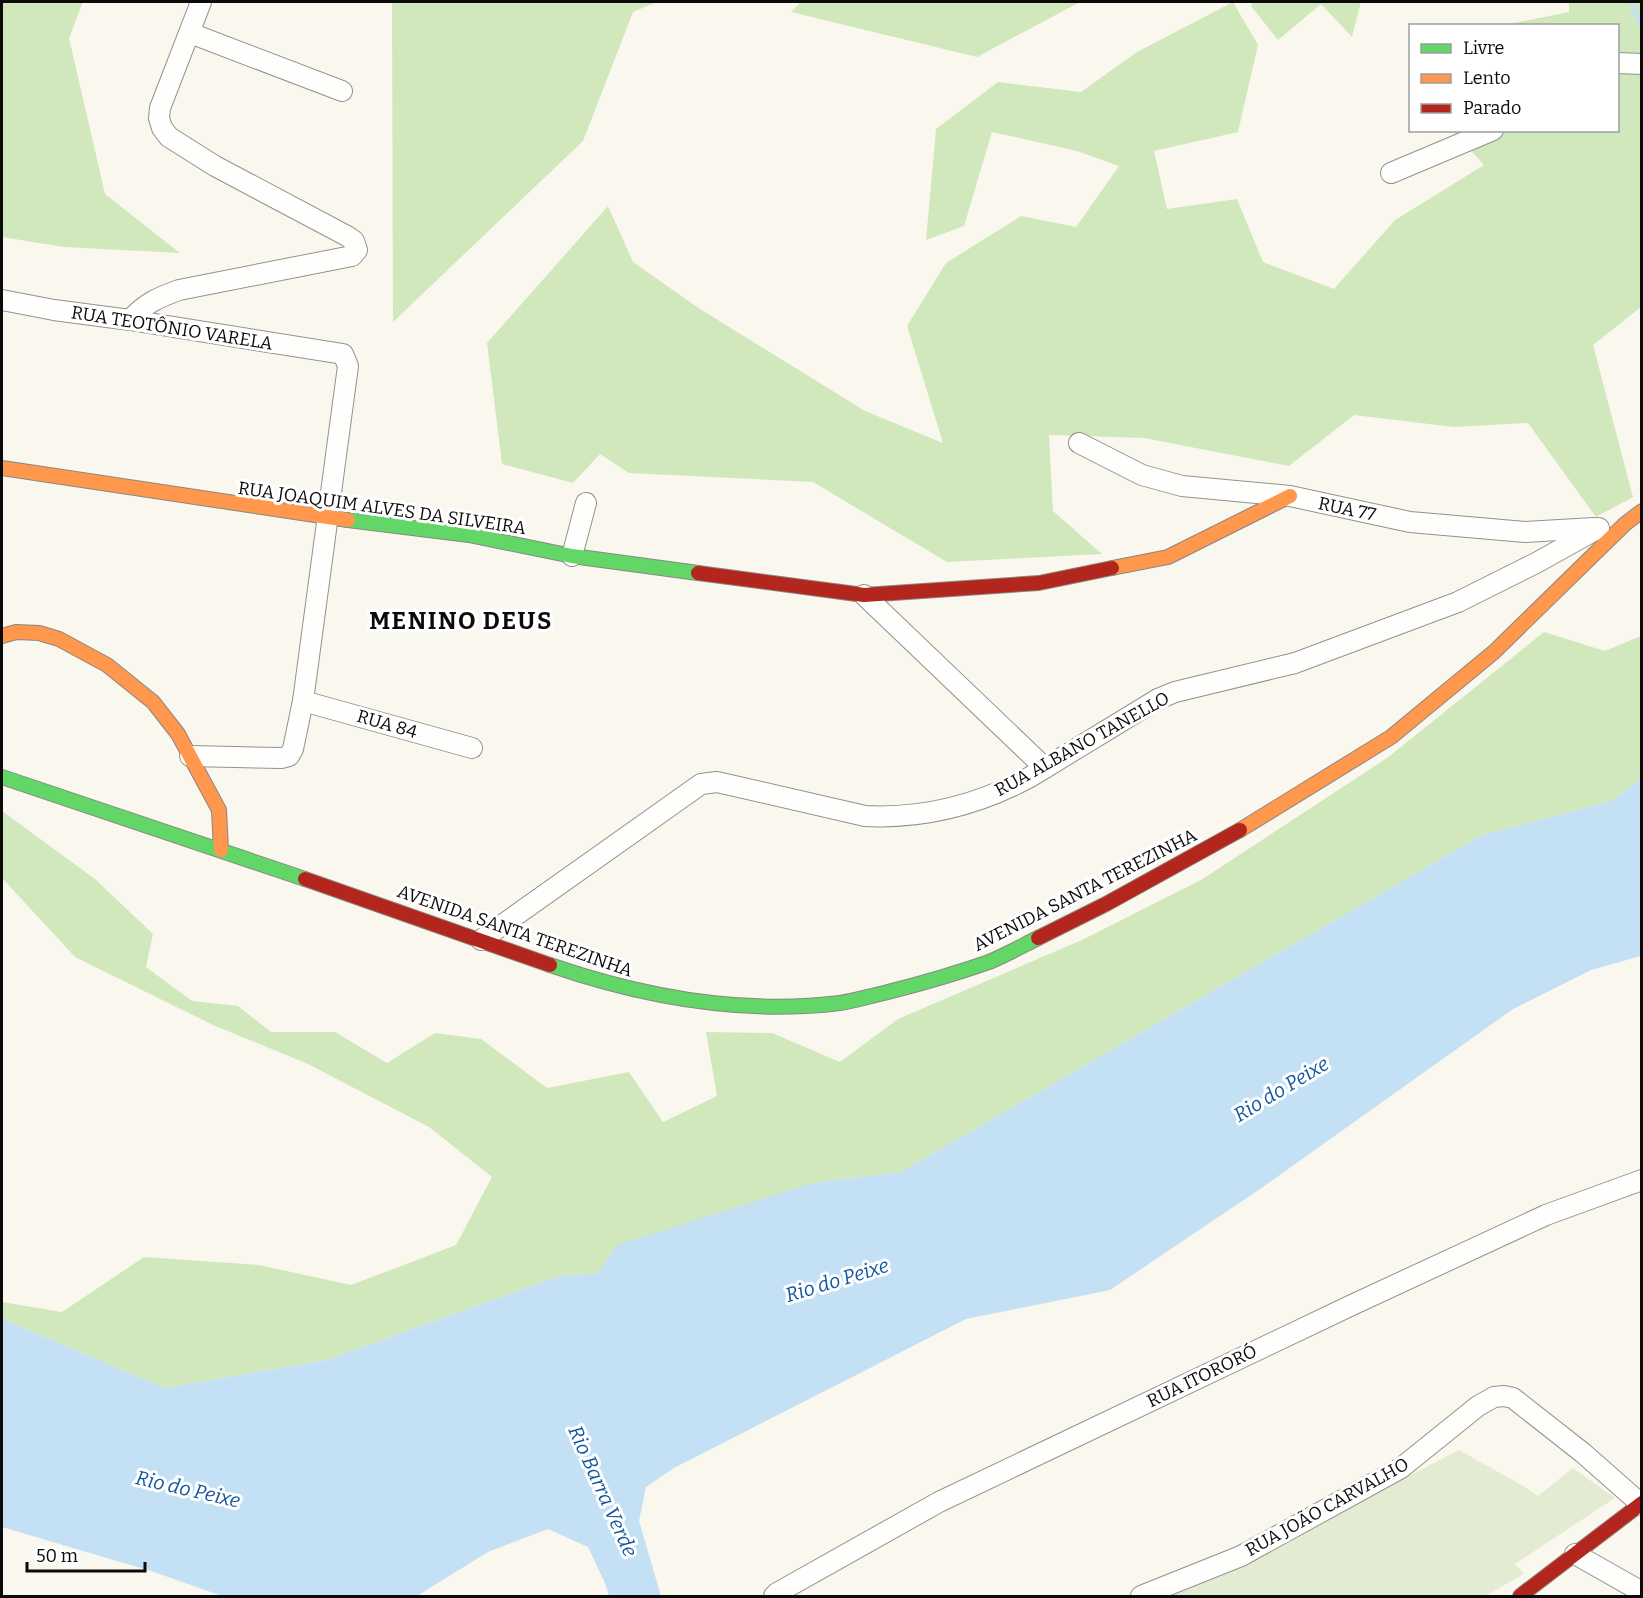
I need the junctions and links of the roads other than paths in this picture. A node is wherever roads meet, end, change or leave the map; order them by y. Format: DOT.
graph roads {
  1 [pos="201,2"];
  2 [pos="190,33"];
  3 [pos="1619,63"];
  4 [pos="1641,64"];
  5 [pos="342,91"];
  6 [pos="1488,132"];
  7 [pos="1391,173"];
  8 [pos="2,300"];
  9 [pos="130,320"];
  10 [pos="1079,443"];
  11 [pos="2,468"];
  12 [pos="1290,496"];
  13 [pos="586,503"];
  14 [pos="1641,511"];
  15 [pos="328,518"];
  16 [pos="1625,524"];
  17 [pos="1599,528"];
  18 [pos="572,556"];
  19 [pos="864,595"];
  20 [pos="2,636"];
  21 [pos="303,701"];
  22 [pos="472,748"];
  23 [pos="190,756"];
  24 [pos="1045,768"];
  25 [pos="2,777"];
  26 [pos="221,850"];
  27 [pos="481,940"];
  28 [pos="1641,1180"];
  29 [pos="1641,1504"];
  30 [pos="1575,1554"];
  31 [pos="1641,1592"];
  32 [pos="774,1596"];
  33 [pos="1141,1596"];
  34 [pos="1520,1596"];
  1 -- 2 [label="street"];
  2 -- 5 [label="street"];
  2 -- 9 [label="street"];
  3 -- 4 [label="street"];
  6 -- 7 [label="street"];
  8 -- 9 [label="street, RUA TEOTÔNIO VARELA"];
  9 -- 15 [label="street, RUA TEOTÔNIO VARELA"];
  10 -- 12 [label="street, RUA 77"];
  11 -- 15 [label="main road, RUA JOAQUIM ALVES DA SILVEIRA"];
  12 -- 17 [label="street, RUA 77"];
  12 -- 19 [label="main road, RUA JOAQUIM ALVES DA SILVEIRA"];
  13 -- 18 [label="street"];
  14 -- 16 [label="main road, AVENIDA SANTA TEREZINHA"];
  15 -- 18 [label="main road, RUA JOAQUIM ALVES DA SILVEIRA"];
  15 -- 21 [label="street"];
  16 -- 17 [label="street, RUA 77"];
  16 -- 27 [label="main road, AVENIDA SANTA TEREZINHA"];
  17 -- 24 [label="street, RUA ALBANO TANELLO"];
  18 -- 19 [label="main road, RUA JOAQUIM ALVES DA SILVEIRA"];
  19 -- 24 [label="street"];
  20 -- 23 [label="main road"];
  21 -- 22 [label="street, RUA 84"];
  21 -- 23 [label="street"];
  23 -- 26 [label="main road"];
  24 -- 27 [label="street, RUA ALBANO TANELLO"];
  25 -- 26 [label="main road, AVENIDA SANTA TEREZINHA"];
  26 -- 27 [label="main road, AVENIDA SANTA TEREZINHA"];
  28 -- 32 [label="street, RUA ITORORÓ"];
  29 -- 30 [label="main road"];
  29 -- 33 [label="street, RUA JOÃO CARVALHO"];
  30 -- 31 [label="street"];
  30 -- 34 [label="main road"];
}
